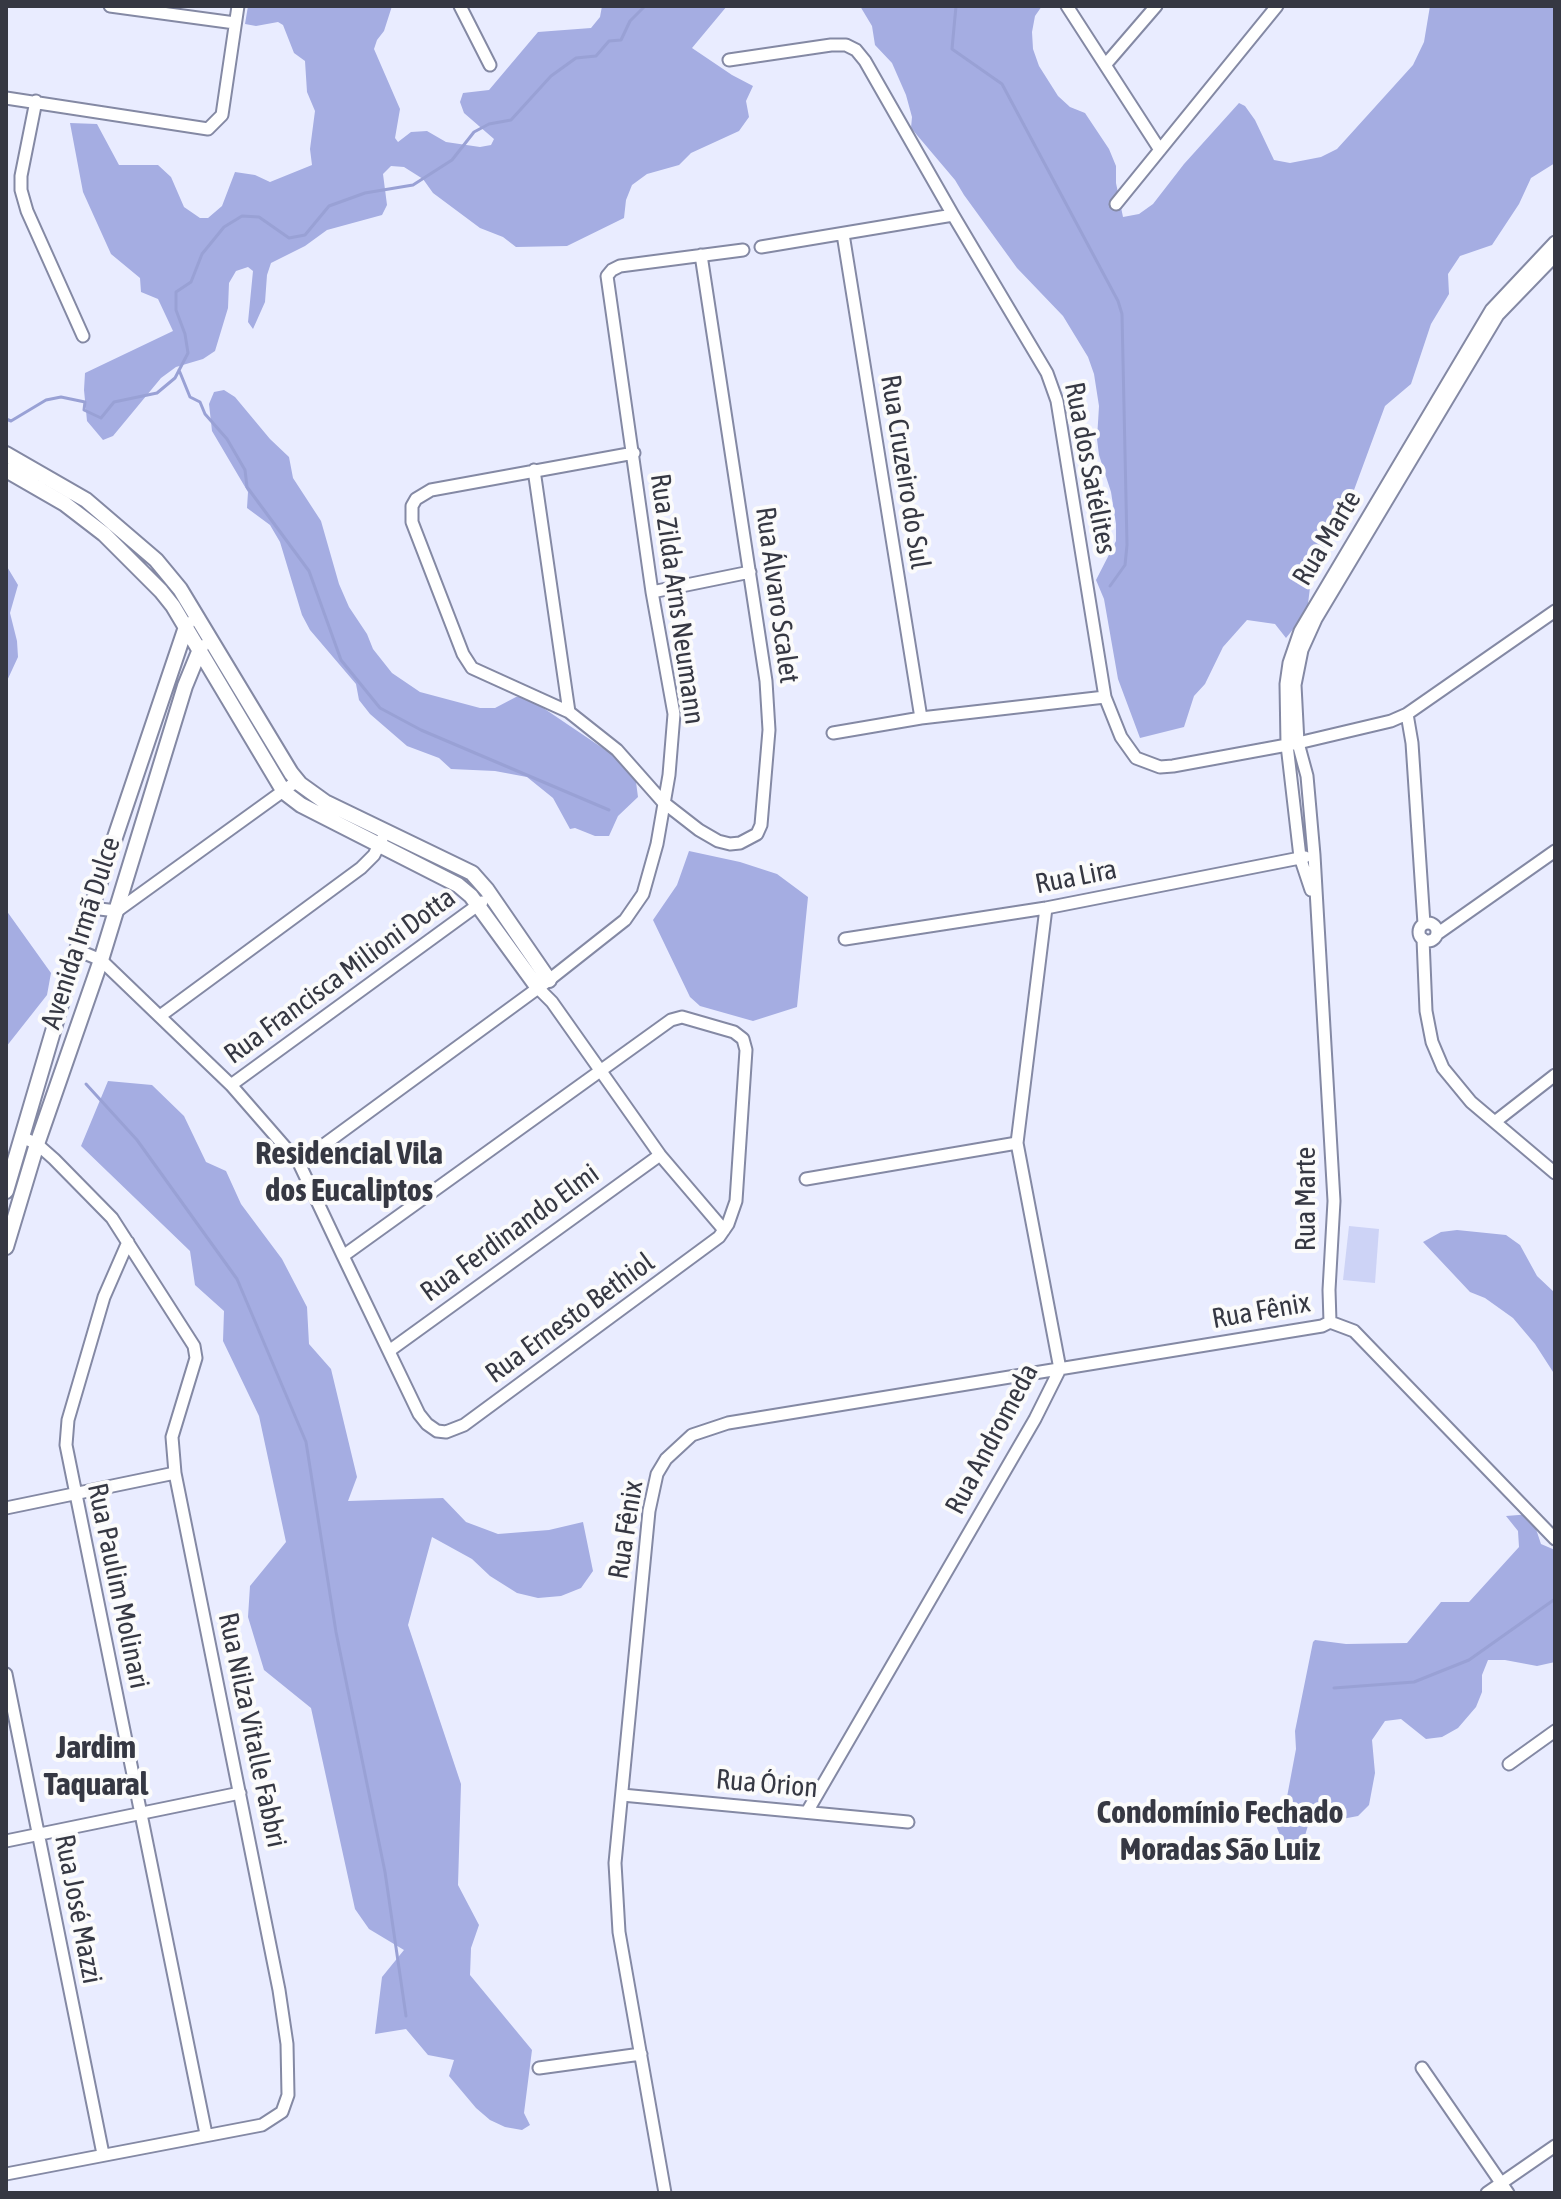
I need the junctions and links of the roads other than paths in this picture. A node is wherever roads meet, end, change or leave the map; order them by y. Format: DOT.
graph roads {
  1 [pos="110,6"];
  2 [pos="238,6"];
  3 [pos="460,6"];
  4 [pos="1067,6"];
  5 [pos="1156,6"];
  6 [pos="1277,6"];
  7 [pos="235,23"];
  8 [pos="729,60"];
  9 [pos="1106,64"];
  10 [pos="490,65"];
  11 [pos="6,98"];
  12 [pos="36,101"];
  13 [pos="1160,150"];
  14 [pos="1116,204"];
  15 [pos="953,215"];
  16 [pos="843,234"];
  17 [pos="1555,242"];
  18 [pos="761,247"];
  19 [pos="743,250"];
  20 [pos="701,255"];
  21 [pos="1555,256"];
  22 [pos="83,336"];
  23 [pos="634,453"];
  24 [pos="6,454"];
  25 [pos="26,465"];
  26 [pos="534,470"];
  27 [pos="12,474"];
  28 [pos="750,572"];
  29 [pos="652,592"];
  30 [pos="1555,611"];
  31 [pos="194,614"];
  32 [pos="185,627"];
  33 [pos="208,636"];
  34 [pos="198,651"];
  35 [pos="1105,697"];
  36 [pos="569,712"];
  37 [pos="1407,714"];
  38 [pos="921,718"];
  39 [pos="1391,721"];
  40 [pos="833,733"];
  41 [pos="1412,743"];
  42 [pos="1293,744"];
  43 [pos="297,781"];
  44 [pos="284,792"];
  45 [pos="663,802"];
  46 [pos="1310,803"];
  47 [pos="1295,806"];
  48 [pos="383,838"];
  49 [pos="1555,851"];
  50 [pos="1314,855"];
  51 [pos="1300,857"];
  52 [pos="491,896"];
  53 [pos="478,905"];
  54 [pos="1315,906"];
  55 [pos="91,908"];
  56 [pos="1046,908"];
  57 [pos="117,911"];
  58 [pos="1424,924"];
  59 [pos="1437,934"];
  60 [pos="845,939"];
  61 [pos="1423,939"];
  62 [pos="77,950"];
  63 [pos="101,960"];
  64 [pos="543,984"];
  65 [pos="160,1016"];
  66 [pos="601,1071"];
  67 [pos="1555,1075"];
  68 [pos="231,1085"];
  69 [pos="1496,1121"];
  70 [pos="22,1137"];
  71 [pos="1017,1143"];
  72 [pos="37,1144"];
  73 [pos="660,1155"];
  74 [pos="299,1163"];
  75 [pos="1555,1173"];
  76 [pos="806,1179"];
  77 [pos="6,1191"];
  78 [pos="724,1230"];
  79 [pos="128,1242"];
  80 [pos="6,1247"];
  81 [pos="343,1256"];
  82 [pos="1330,1322"];
  83 [pos="389,1351"];
  84 [pos="1060,1369"];
  85 [pos="175,1473"];
  86 [pos="75,1494"];
  87 [pos="6,1508"];
  88 [pos="1555,1539"];
  89 [pos="6,1674"];
  90 [pos="1555,1731"];
  91 [pos="1509,1764"];
  92 [pos="240,1793"];
  93 [pos="622,1795"];
  94 [pos="807,1812"];
  95 [pos="140,1814"];
  96 [pos="908,1822"];
  97 [pos="38,1834"];
  98 [pos="6,1841"];
  99 [pos="641,2054"];
  100 [pos="539,2068"];
  101 [pos="1422,2068"];
  102 [pos="206,2134"];
  103 [pos="1555,2146"];
  104 [pos="103,2154"];
  105 [pos="6,2174"];
  106 [pos="1504,2188"];
  107 [pos="665,2193"];
  108 [pos="1487,2193"];
  1 -- 7 [label="street"];
  2 -- 7 [label="street"];
  3 -- 10 [label="street"];
  4 -- 9 [label="street"];
  5 -- 9 [label="street"];
  6 -- 13 [label="street"];
  7 -- 12 [label="street"];
  8 -- 15 [label="street, Rua dos Satélites"];
  9 -- 13 [label="street"];
  11 -- 12 [label="street"];
  12 -- 22 [label="street"];
  13 -- 14 [label="street"];
  15 -- 16 [label="street"];
  15 -- 35 [label="street, Rua dos Satélites"];
  16 -- 18 [label="street"];
  16 -- 38 [label="street, Rua Cruzeiro do Sul"];
  17 -- 42 [label="street, Rua Marte"];
  19 -- 20 [label="street"];
  20 -- 23 [label="street, Rua Zilda Arns Neumann"];
  20 -- 28 [label="street, Rua Álvaro Scalet"];
  21 -- 42 [label="street, Rua Marte"];
  23 -- 26 [label="street"];
  23 -- 29 [label="street, Rua Zilda Arns Neumann"];
  24 -- 25 [label="street"];
  25 -- 27 [label="street"];
  25 -- 31 [label="street"];
  26 -- 36 [label="street"];
  26 -- 36 [label="street, Rua Álvaro Scalet"];
  27 -- 32 [label="street"];
  28 -- 29 [label="street"];
  28 -- 45 [label="street, Rua Álvaro Scalet"];
  29 -- 45 [label="street, Rua Zilda Arns Neumann"];
  30 -- 37 [label="street, Rua dos Satélites"];
  31 -- 32 [label="street, Avenida Irmã Dulce"];
  31 -- 33 [label="street"];
  32 -- 34 [label="street"];
  32 -- 55 [label="street, Avenida Irmã Dulce"];
  33 -- 34 [label="street, Avenida Irmã Dulce"];
  33 -- 43 [label="street"];
  34 -- 44 [label="street"];
  34 -- 57 [label="street, Avenida Irmã Dulce"];
  35 -- 38 [label="street"];
  35 -- 42 [label="street, Rua dos Satélites"];
  36 -- 45 [label="street, Rua Álvaro Scalet"];
  37 -- 39 [label="street, Rua dos Satélites"];
  37 -- 41 [label="street"];
  38 -- 40 [label="street"];
  39 -- 41 [label="street"];
  39 -- 42 [label="street, Rua dos Satélites"];
  41 -- 58 [label="street"];
  42 -- 46 [label="street, Rua Marte"];
  42 -- 47 [label="street, Rua Marte"];
  43 -- 44 [label="street"];
  43 -- 48 [label="street"];
  44 -- 48 [label="street"];
  44 -- 57 [label="street"];
  45 -- 64 [label="street, Rua Zilda Arns Neumann"];
  46 -- 47 [label="street"];
  46 -- 50 [label="street, Rua Marte"];
  47 -- 51 [label="street, Rua Marte"];
  48 -- 52 [label="street"];
  48 -- 53 [label="street"];
  48 -- 65 [label="street"];
  49 -- 59 [label="street"];
  50 -- 51 [label="street, Rua Lira"];
  50 -- 54 [label="street, Rua Marte"];
  51 -- 54 [label="street, Rua Marte"];
  51 -- 56 [label="street, Rua Lira"];
  52 -- 53 [label="street, Rua Francisca Milioni Dotta"];
  52 -- 64 [label="street"];
  53 -- 64 [label="street"];
  53 -- 68 [label="street, Rua Francisca Milioni Dotta"];
  54 -- 82 [label="street, Rua Marte"];
  55 -- 57 [label="street"];
  55 -- 62 [label="street, Avenida Irmã Dulce"];
  56 -- 60 [label="street, Rua Lira"];
  56 -- 71 [label="street, Rua Andromeda"];
  57 -- 63 [label="street, Avenida Irmã Dulce"];
  58 -- 59 [label="street"];
  58 -- 61 [label="street"];
  59 -- 61 [label="street"];
  61 -- 69 [label="street"];
  62 -- 63 [label="street"];
  62 -- 70 [label="street, Avenida Irmã Dulce"];
  63 -- 65 [label="street"];
  63 -- 72 [label="street, Avenida Irmã Dulce"];
  64 -- 66 [label="street"];
  64 -- 74 [label="street, Rua Zilda Arns Neumann"];
  65 -- 68 [label="street"];
  66 -- 73 [label="street"];
  66 -- 78 [label="street"];
  66 -- 81 [label="street"];
  67 -- 69 [label="street"];
  68 -- 74 [label="street"];
  69 -- 75 [label="street"];
  70 -- 72 [label="street"];
  70 -- 77 [label="street, Avenida Irmã Dulce"];
  71 -- 76 [label="street"];
  71 -- 84 [label="street, Rua Andromeda"];
  72 -- 79 [label="street"];
  72 -- 80 [label="street, Avenida Irmã Dulce"];
  73 -- 78 [label="street"];
  73 -- 83 [label="street, Rua Ferdinando Elmi"];
  74 -- 81 [label="street"];
  78 -- 83 [label="street, Rua Ernesto Bethiol"];
  79 -- 85 [label="street, Rua Nilza Vitalle Fabbri"];
  79 -- 86 [label="street, Rua Paulim Molinari"];
  81 -- 83 [label="street"];
  82 -- 84 [label="street, Rua Fênix"];
  82 -- 88 [label="street"];
  84 -- 93 [label="street, Rua Fênix"];
  84 -- 94 [label="street, Rua Andromeda"];
  85 -- 86 [label="street"];
  85 -- 92 [label="street, Rua Nilza Vitalle Fabbri"];
  86 -- 87 [label="street"];
  86 -- 95 [label="street, Rua Paulim Molinari"];
  89 -- 97 [label="street, Rua José Mazzi"];
  90 -- 91 [label="street"];
  92 -- 95 [label="street"];
  92 -- 102 [label="street, Rua Nilza Vitalle Fabbri"];
  93 -- 94 [label="street, Rua Órion"];
  93 -- 99 [label="street, Rua Fênix"];
  94 -- 96 [label="street, Rua Órion"];
  95 -- 97 [label="street"];
  95 -- 102 [label="street, Rua Paulim Molinari"];
  97 -- 98 [label="street"];
  97 -- 104 [label="street, Rua José Mazzi"];
  99 -- 100 [label="street"];
  99 -- 107 [label="street, Rua Fênix"];
  101 -- 106 [label="street"];
  102 -- 104 [label="street"];
  103 -- 106 [label="street"];
  104 -- 105 [label="street"];
  106 -- 108 [label="street"];
}
